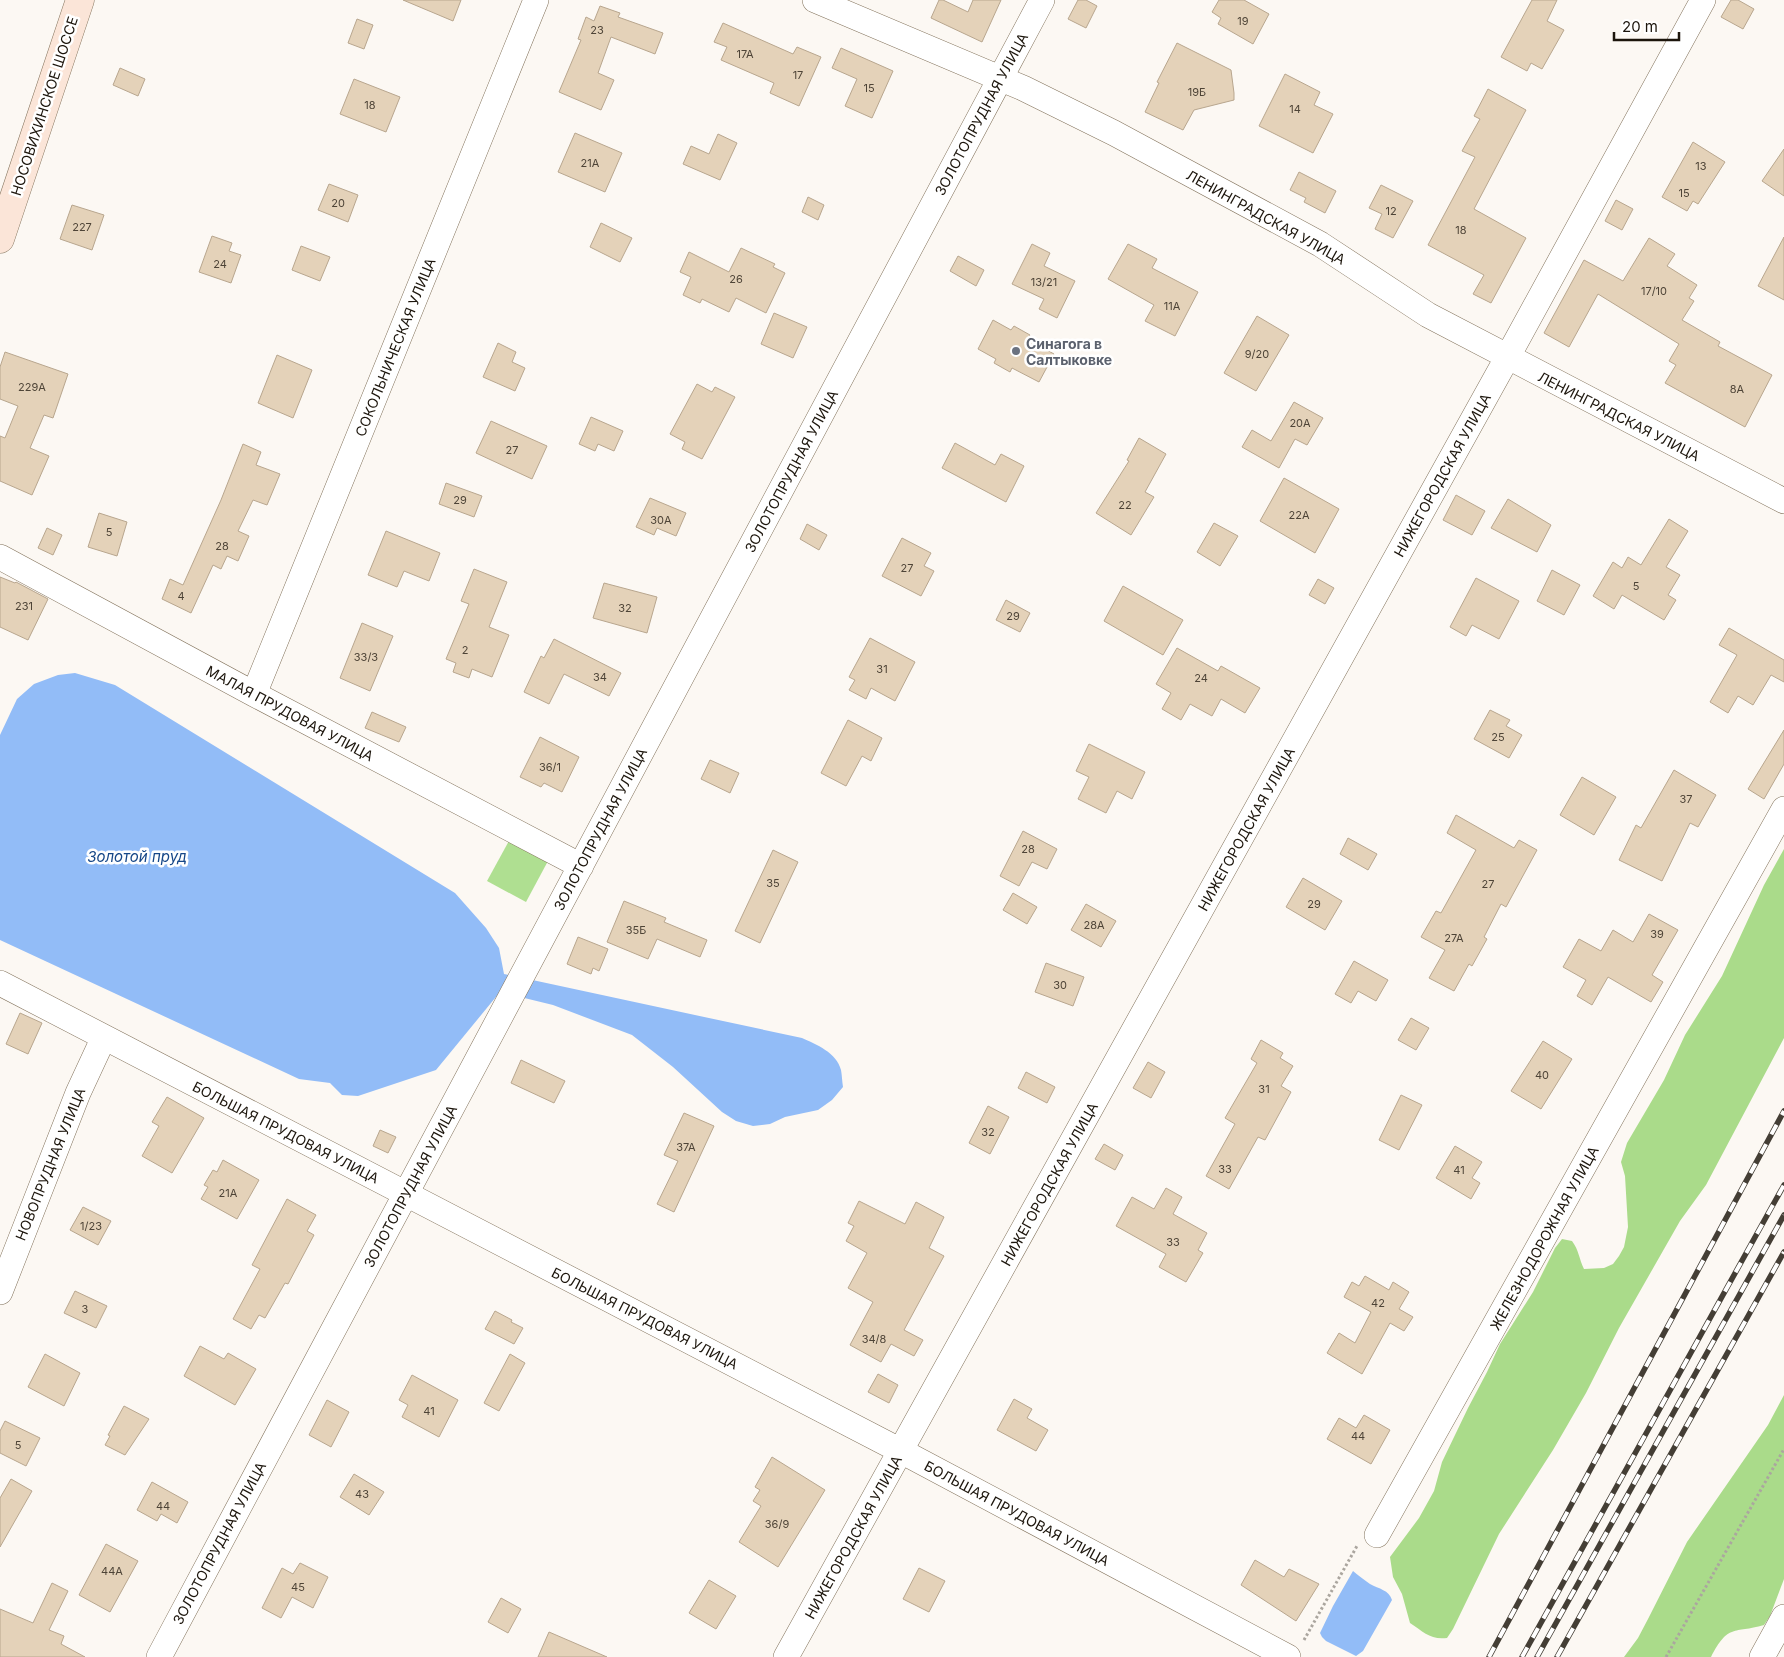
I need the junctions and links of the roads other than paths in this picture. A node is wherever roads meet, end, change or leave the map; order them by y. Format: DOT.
graph roads {
  1 [pos="80,0"];
  2 [pos="536,0"];
  3 [pos="815,0"];
  4 [pos="1042,0"];
  5 [pos="1703,0"];
  6 [pos="1000,78"];
  7 [pos="0,240"];
  8 [pos="1508,358"];
  9 [pos="1784,501"];
  10 [pos="0,557"];
  11 [pos="254,694"];
  12 [pos="1784,809"];
  13 [pos="581,866"];
  14 [pos="0,983"];
  15 [pos="104,1037"];
  16 [pos="406,1194"];
  17 [pos="0,1292"];
  18 [pos="901,1451"];
  19 [pos="1377,1535"];
  20 [pos="1784,1617"];
  21 [pos="1296,1649"];
  22 [pos="158,1657"];
  23 [pos="786,1657"];
  24 [pos="1762,1657"];
  1 -- 7 [label="main road, НОСОВИХИНСКОЕ ШОССЕ"];
  2 -- 11 [label="street, СОКОЛЬНИЧЕСКАЯ УЛИЦА"];
  3 -- 6 [label="street, ЛЕНИНГРАДСКАЯ УЛИЦА"];
  4 -- 6 [label="street, ЗОЛОТОПРУДНАЯ УЛИЦА"];
  5 -- 8 [label="street, НИЖЕГОРОДСКАЯ УЛИЦА"];
  6 -- 8 [label="street, ЛЕНИНГРАДСКАЯ УЛИЦА"];
  6 -- 13 [label="street, ЗОЛОТОПРУДНАЯ УЛИЦА"];
  8 -- 9 [label="street, ЛЕНИНГРАДСКАЯ УЛИЦА"];
  8 -- 18 [label="street, НИЖЕГОРОДСКАЯ УЛИЦА"];
  10 -- 11 [label="street, МАЛАЯ ПРУДОВАЯ УЛИЦА"];
  11 -- 13 [label="street, МАЛАЯ ПРУДОВАЯ УЛИЦА"];
  12 -- 19 [label="street, ЖЕЛЕЗНОДОРОЖНАЯ УЛИЦА"];
  13 -- 16 [label="street, ЗОЛОТОПРУДНАЯ УЛИЦА"];
  14 -- 15 [label="street, БОЛЬШАЯ ПРУДОВАЯ УЛИЦА"];
  15 -- 16 [label="street, БОЛЬШАЯ ПРУДОВАЯ УЛИЦА"];
  15 -- 17 [label="street, НОВОПРУДНАЯ УЛИЦА"];
  16 -- 18 [label="street, БОЛЬШАЯ ПРУДОВАЯ УЛИЦА"];
  16 -- 22 [label="street, ЗОЛОТОПРУДНАЯ УЛИЦА"];
  18 -- 21 [label="street, БОЛЬШАЯ ПРУДОВАЯ УЛИЦА"];
  18 -- 23 [label="street, НИЖЕГОРОДСКАЯ УЛИЦА"];
  20 -- 24 [label="street"];
}
